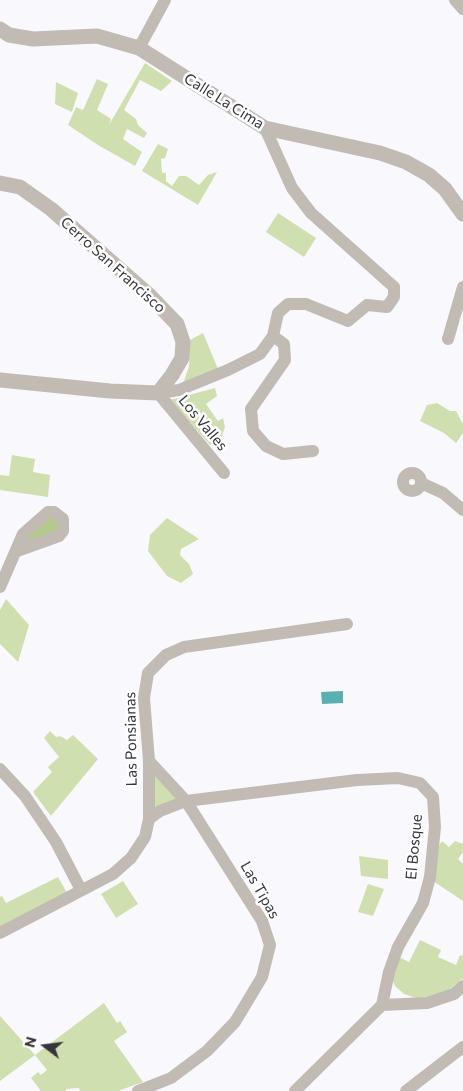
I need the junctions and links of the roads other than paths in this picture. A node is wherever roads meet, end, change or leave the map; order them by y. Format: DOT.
graph roads {
  1 [pos="165,0"];
  2 [pos="454,0"];
  3 [pos="463,9"];
  4 [pos="0,29"];
  5 [pos="139,48"];
  6 [pos="264,128"];
  7 [pos="0,183"];
  8 [pos="463,214"];
  9 [pos="463,287"];
  10 [pos="273,336"];
  11 [pos="448,339"];
  12 [pos="0,380"];
  13 [pos="158,393"];
  14 [pos="312,451"];
  15 [pos="224,473"];
  16 [pos="421,483"];
  17 [pos="463,510"];
  18 [pos="16,551"];
  19 [pos="0,588"];
  20 [pos="346,624"];
  21 [pos="149,761"];
  22 [pos="0,769"];
  23 [pos="186,801"];
  24 [pos="149,819"];
  25 [pos="81,890"];
  26 [pos="0,933"];
  27 [pos="463,986"];
  28 [pos="382,1006"];
  29 [pos="463,1047"];
  30 [pos="138,1091"];
  31 [pos="296,1091"];
  32 [pos="406,1091"];
  1 -- 5 [label="street"];
  2 -- 3 [label="street"];
  4 -- 5 [label="street, Calle La Cima"];
  5 -- 6 [label="street, Calle La Cima"];
  6 -- 8 [label="street, Calle La Cima"];
  6 -- 10 [label="street"];
  7 -- 13 [label="street, Cerro San Francisco"];
  9 -- 11 [label="street"];
  10 -- 13 [label="street"];
  10 -- 14 [label="street"];
  12 -- 13 [label="street"];
  13 -- 15 [label="street, Los Valles"];
  16 -- 17 [label="street"];
  18 -- 19 [label="street"];
  20 -- 21 [label="street, Las Ponsianas"];
  21 -- 23 [label="street, Las Tipas"];
  21 -- 24 [label="street, Las Ponsianas"];
  22 -- 25 [label="street"];
  23 -- 24 [label="street, El Bosque"];
  23 -- 28 [label="street, El Bosque"];
  23 -- 30 [label="street, Las Tipas"];
  24 -- 25 [label="street, Las Ponsianas"];
  25 -- 26 [label="street, Las Ponsianas"];
  27 -- 28 [label="street"];
  28 -- 31 [label="street"];
  29 -- 32 [label="street"];
}
